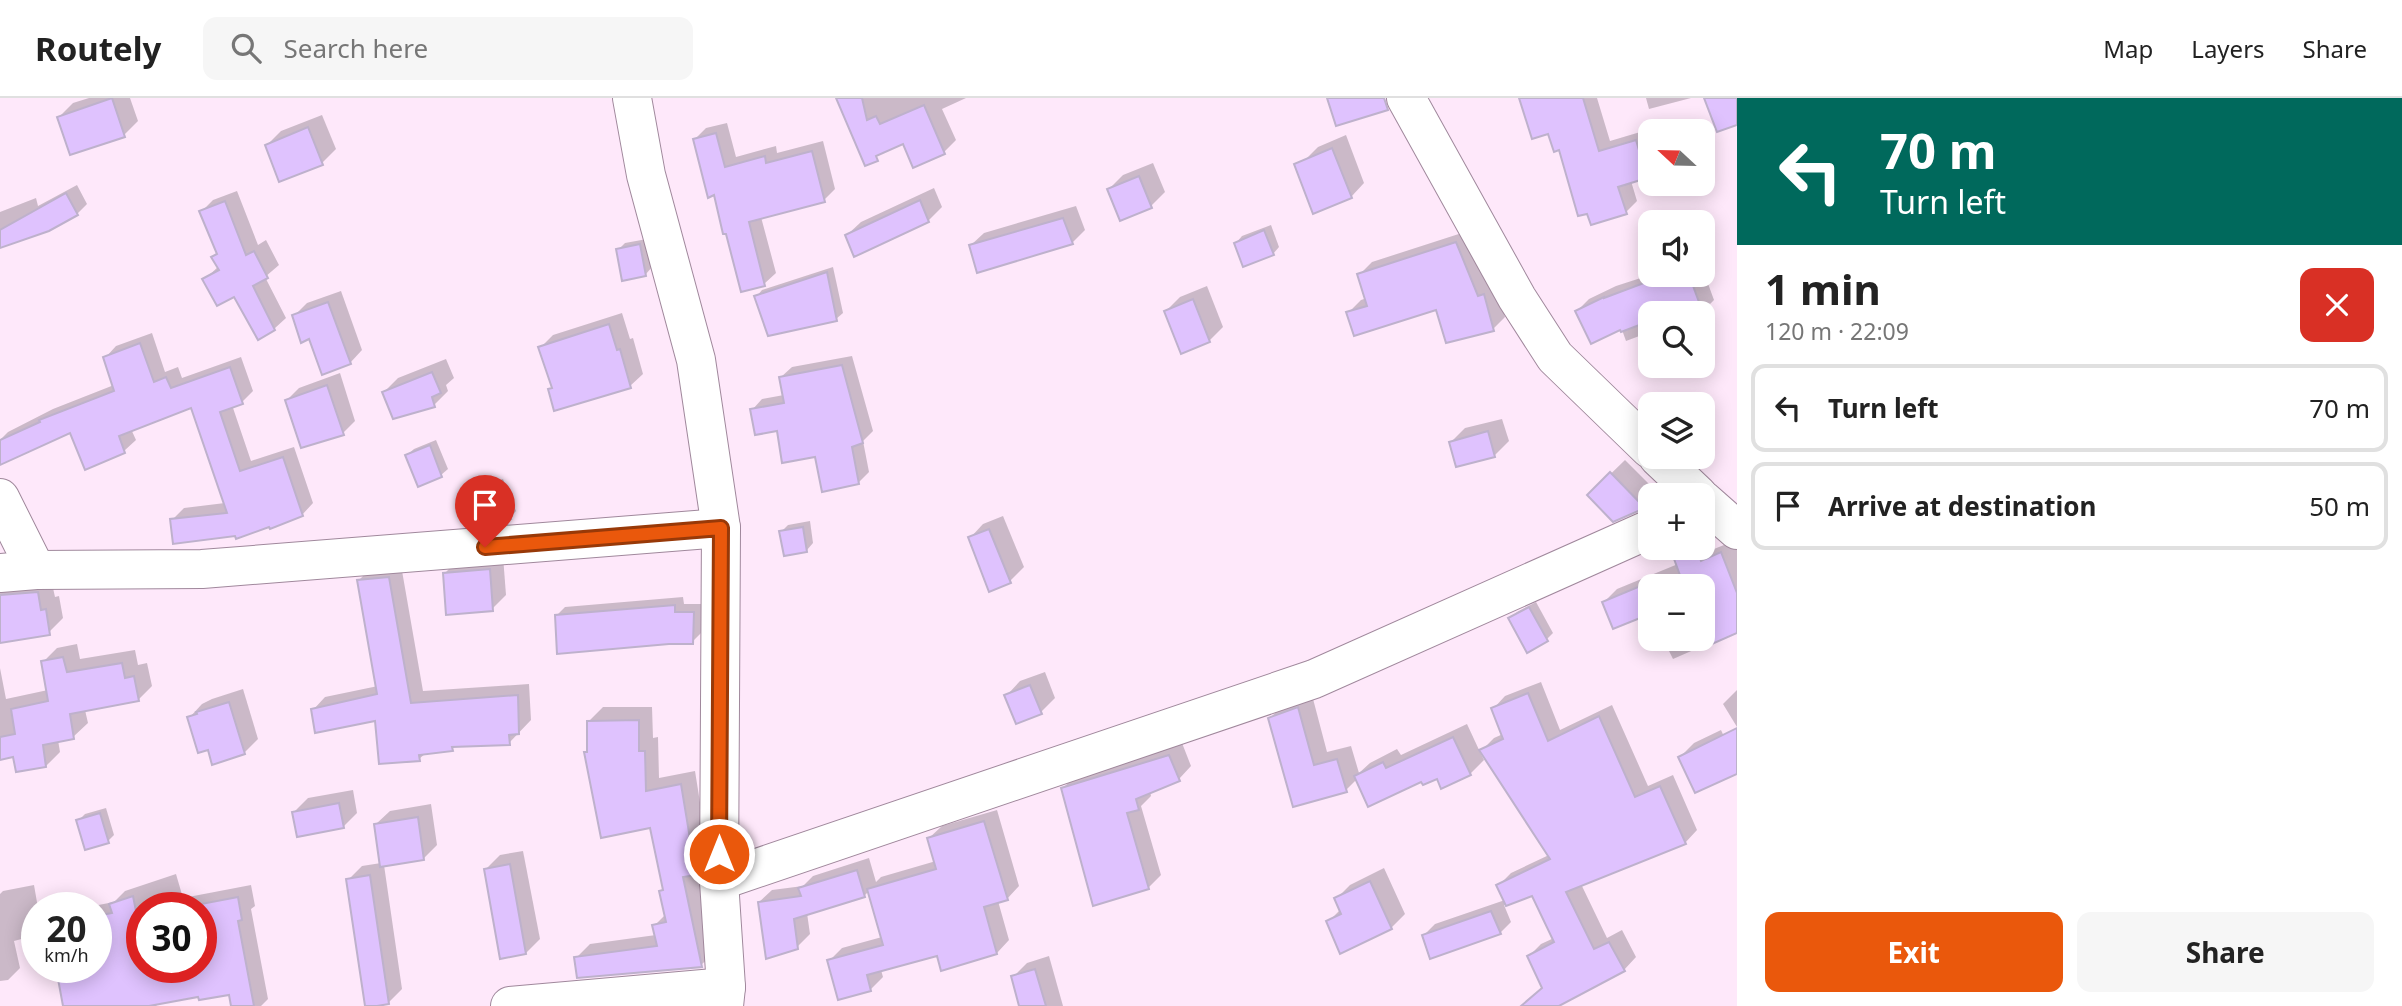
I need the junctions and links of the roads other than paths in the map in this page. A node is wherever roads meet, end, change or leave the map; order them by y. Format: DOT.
graph roads {
  1 [pos="632,98"];
  2 [pos="1406,98"];
  3 [pos="1638,437"];
  4 [pos="1670,469"];
  5 [pos="1684,483"];
  6 [pos="0,498"];
  7 [pos="1715,512"];
  8 [pos="721,528"];
  9 [pos="1737,530"];
  10 [pos="1638,534"];
  11 [pos="18,571"];
  12 [pos="719,881"];
  13 [pos="725,997"];
  14 [pos="510,1006"];
  1 -- 8 [label="street"];
  2 -- 3 [label="street"];
  4 -- 5 [label="street"];
  6 -- 11 [label="street"];
  7 -- 9 [label="street"];
  8 -- 11 [label="street"];
  8 -- 12 [label="street"];
  10 -- 12 [label="street"];
  12 -- 13 [label="street"];
  13 -- 14 [label="street"];
}
